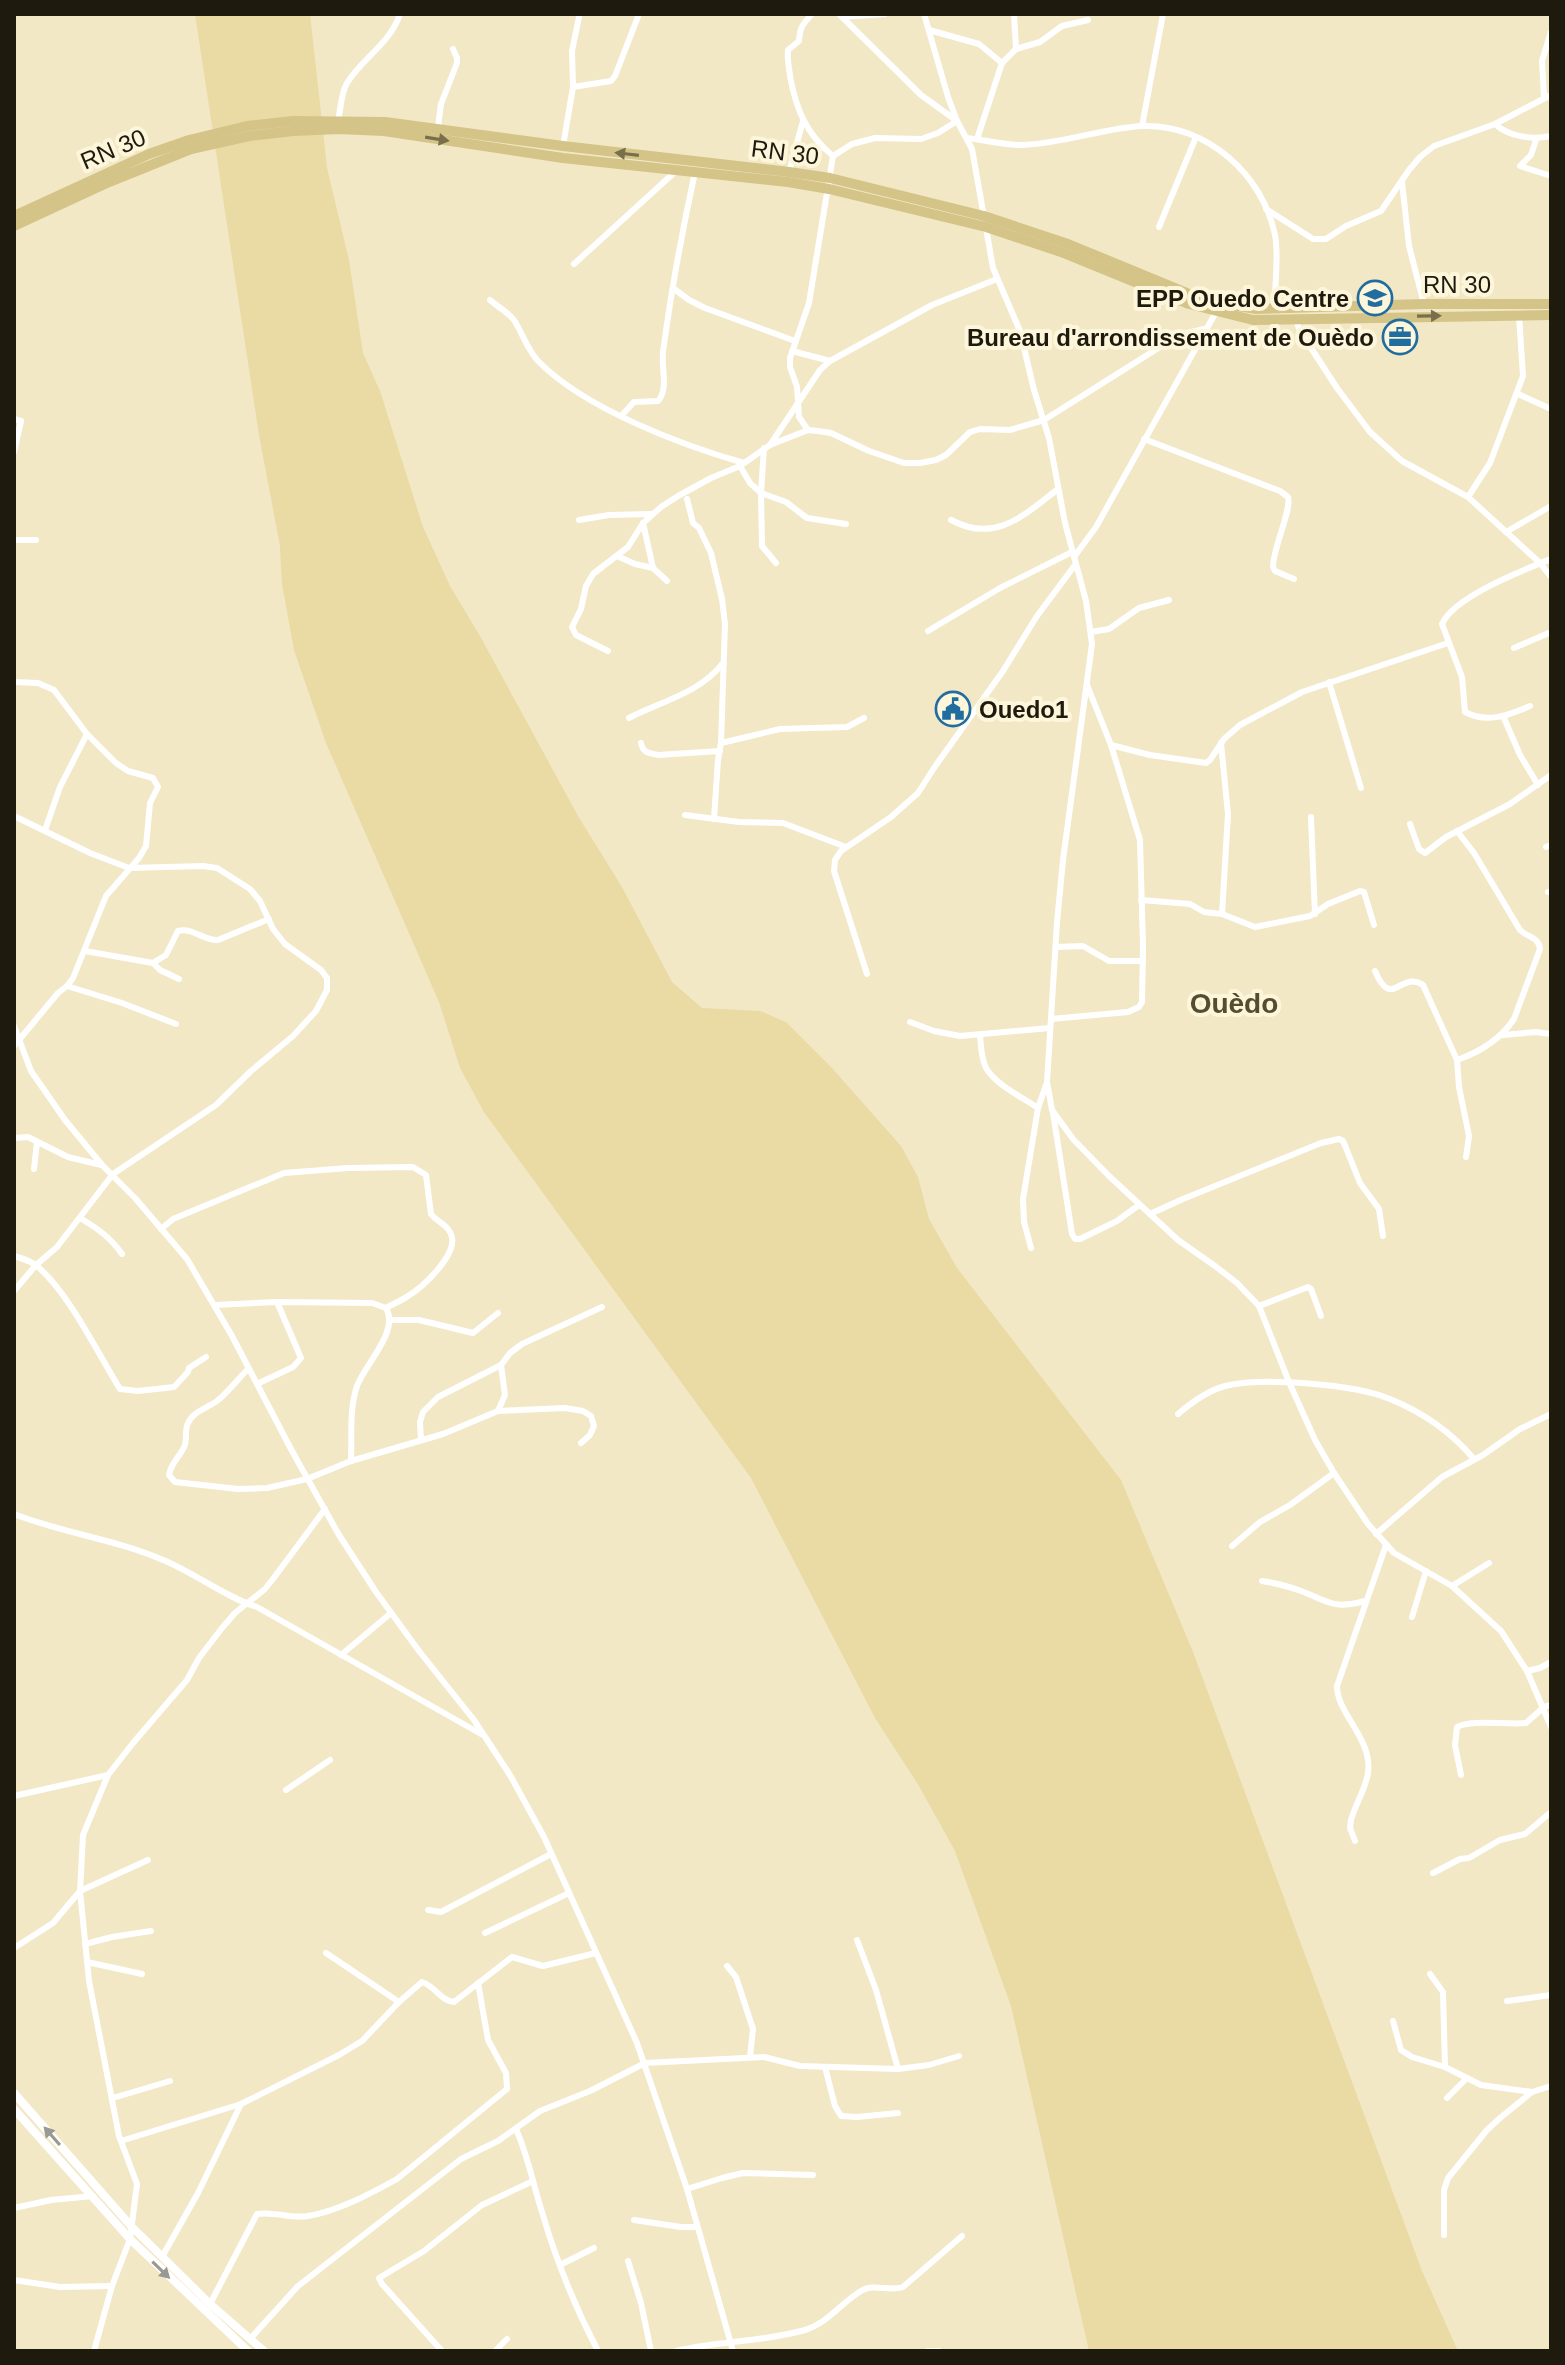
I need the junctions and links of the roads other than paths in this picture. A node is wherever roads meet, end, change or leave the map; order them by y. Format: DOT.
graph roads {
  1 [pos="400,14"];
  2 [pos="639,14"];
  3 [pos="812,14"];
  4 [pos="885,14"];
  5 [pos="924,14"];
  6 [pos="1014,14"];
  7 [pos="1163,14"];
  8 [pos="840,15"];
  9 [pos="579,17"];
  10 [pos="1088,20"];
  11 [pos="929,30"];
  12 [pos="1551,32"];
  13 [pos="453,49"];
  14 [pos="1016,49"];
  15 [pos="1002,63"];
  16 [pos="573,87"];
  17 [pos="1547,97"];
  18 [pos="338,120"];
  19 [pos="803,121"];
  20 [pos="957,121"];
  21 [pos="1495,124"];
  22 [pos="1142,126"];
  23 [pos="438,127"];
  24 [pos="1551,136"];
  25 [pos="1196,137"];
  26 [pos="967,138"];
  27 [pos="977,139"];
  28 [pos="1536,140"];
  29 [pos="563,146"];
  30 [pos="833,156"];
  31 [pos="676,171"];
  32 [pos="695,172"];
  33 [pos="789,172"];
  34 [pos="1551,176"];
  35 [pos="1402,182"];
  36 [pos="829,184"];
  37 [pos="1266,209"];
  38 [pos="14,216"];
  39 [pos="985,222"];
  40 [pos="14,226"];
  41 [pos="1159,227"];
  42 [pos="574,264"];
  43 [pos="997,279"];
  44 [pos="673,288"];
  45 [pos="490,300"];
  46 [pos="1424,304"];
  47 [pos="1551,304"];
  48 [pos="1274,309"];
  49 [pos="1216,312"];
  50 [pos="1519,315"];
  51 [pos="1551,315"];
  52 [pos="1296,320"];
  53 [pos="1204,329"];
  54 [pos="795,341"];
  55 [pos="792,351"];
  56 [pos="830,361"];
  57 [pos="1518,394"];
  58 [pos="797,403"];
  59 [pos="1551,409"];
  60 [pos="622,415"];
  61 [pos="14,419"];
  62 [pos="1044,420"];
  63 [pos="808,430"];
  64 [pos="1144,439"];
  65 [pos="767,447"];
  66 [pos="14,452"];
  67 [pos="742,464"];
  68 [pos="697,486"];
  69 [pos="1058,489"];
  70 [pos="761,493"];
  71 [pos="678,496"];
  72 [pos="1468,497"];
  73 [pos="687,499"];
  74 [pos="1551,506"];
  75 [pos="652,514"];
  76 [pos="579,520"];
  77 [pos="951,520"];
  78 [pos="643,523"];
  79 [pos="846,524"];
  80 [pos="1506,532"];
  81 [pos="14,540"];
  82 [pos="36,540"];
  83 [pos="617,556"];
  84 [pos="1074,558"];
  85 [pos="1551,559"];
  86 [pos="776,563"];
  87 [pos="1540,563"];
  88 [pos="653,568"];
  89 [pos="1551,577"];
  90 [pos="1294,579"];
  91 [pos="667,581"];
  92 [pos="1169,600"];
  93 [pos="928,631"];
  94 [pos="1091,632"];
  95 [pos="1551,632"];
  96 [pos="1448,643"];
  97 [pos="1514,648"];
  98 [pos="608,651"];
  99 [pos="723,663"];
  100 [pos="14,682"];
  101 [pos="1329,682"];
  102 [pos="1087,685"];
  103 [pos="1530,706"];
  104 [pos="629,718"];
  105 [pos="864,718"];
  106 [pos="1504,718"];
  107 [pos="87,734"];
  108 [pos="641,743"];
  109 [pos="1221,743"];
  110 [pos="1111,745"];
  111 [pos="721,747"];
  112 [pos="1551,775"];
  113 [pos="1538,785"];
  114 [pos="1361,788"];
  115 [pos="685,815"];
  116 [pos="14,816"];
  117 [pos="1311,817"];
  118 [pos="714,819"];
  119 [pos="1410,824"];
  120 [pos="45,830"];
  121 [pos="1457,831"];
  122 [pos="846,847"];
  123 [pos="129,868"];
  124 [pos="1141,900"];
  125 [pos="1222,914"];
  126 [pos="1315,914"];
  127 [pos="269,919"];
  128 [pos="1374,925"];
  129 [pos="1056,947"];
  130 [pos="85,951"];
  131 [pos="1143,961"];
  132 [pos="153,963"];
  133 [pos="1375,971"];
  134 [pos="867,974"];
  135 [pos="179,979"];
  136 [pos="67,986"];
  137 [pos="1051,1019"];
  138 [pos="910,1022"];
  139 [pos="176,1024"];
  140 [pos="14,1026"];
  141 [pos="1050,1028"];
  142 [pos="1551,1034"];
  143 [pos="980,1035"];
  144 [pos="1503,1035"];
  145 [pos="16,1042"];
  146 [pos="1457,1060"];
  147 [pos="1047,1082"];
  148 [pos="1038,1108"];
  149 [pos="1052,1110"];
  150 [pos="14,1138"];
  151 [pos="37,1142"];
  152 [pos="1466,1157"];
  153 [pos="103,1166"];
  154 [pos="34,1169"];
  155 [pos="113,1174"];
  156 [pos="1139,1205"];
  157 [pos="1150,1214"];
  158 [pos="80,1218"];
  159 [pos="161,1229"];
  160 [pos="1383,1236"];
  161 [pos="1031,1248"];
  162 [pos="122,1254"];
  163 [pos="14,1256"];
  164 [pos="36,1265"];
  165 [pos="14,1291"];
  166 [pos="277,1302"];
  167 [pos="215,1305"];
  168 [pos="1259,1306"];
  169 [pos="602,1307"];
  170 [pos="386,1308"];
  171 [pos="498,1313"];
  172 [pos="1321,1316"];
  173 [pos="390,1320"];
  174 [pos="206,1357"];
  175 [pos="501,1365"];
  176 [pos="248,1369"];
  177 [pos="1289,1382"];
  178 [pos="257,1384"];
  179 [pos="505,1395"];
  180 [pos="517,1409"];
  181 [pos="498,1411"];
  182 [pos="1178,1414"];
  183 [pos="1551,1414"];
  184 [pos="421,1440"];
  185 [pos="581,1443"];
  186 [pos="1474,1459"];
  187 [pos="351,1461"];
  188 [pos="1334,1473"];
  189 [pos="307,1479"];
  190 [pos="325,1509"];
  191 [pos="14,1514"];
  192 [pos="1376,1534"];
  193 [pos="1386,1545"];
  194 [pos="1232,1546"];
  195 [pos="1489,1563"];
  196 [pos="1426,1571"];
  197 [pos="1262,1581"];
  198 [pos="1452,1586"];
  199 [pos="1365,1601"];
  200 [pos="246,1603"];
  201 [pos="391,1613"];
  202 [pos="1412,1617"];
  203 [pos="341,1655"];
  204 [pos="1551,1662"];
  205 [pos="1527,1671"];
  206 [pos="1547,1706"];
  207 [pos="1551,1727"];
  208 [pos="485,1736"];
  209 [pos="330,1760"];
  210 [pos="108,1775"];
  211 [pos="1461,1775"];
  212 [pos="286,1790"];
  213 [pos="14,1796"];
  214 [pos="1551,1812"];
  215 [pos="1355,1841"];
  216 [pos="551,1854"];
  217 [pos="148,1860"];
  218 [pos="1433,1873"];
  219 [pos="80,1891"];
  220 [pos="569,1893"];
  221 [pos="428,1910"];
  222 [pos="151,1931"];
  223 [pos="485,1933"];
  224 [pos="857,1940"];
  225 [pos="85,1944"];
  226 [pos="14,1948"];
  227 [pos="326,1953"];
  228 [pos="596,1953"];
  229 [pos="87,1962"];
  230 [pos="727,1966"];
  231 [pos="142,1974"];
  232 [pos="1430,1974"];
  233 [pos="478,1983"];
  234 [pos="1551,1995"];
  235 [pos="1507,2001"];
  236 [pos="399,2002"];
  237 [pos="1393,2021"];
  238 [pos="959,2056"];
  239 [pos="750,2057"];
  240 [pos="645,2063"];
  241 [pos="825,2067"];
  242 [pos="1445,2067"];
  243 [pos="898,2069"];
  244 [pos="1467,2078"];
  245 [pos="170,2081"];
  246 [pos="1551,2086"];
  247 [pos="1532,2092"];
  248 [pos="14,2093"];
  249 [pos="113,2098"];
  250 [pos="1447,2098"];
  251 [pos="241,2104"];
  252 [pos="14,2109"];
  253 [pos="898,2113"];
  254 [pos="516,2129"];
  255 [pos="121,2141"];
  256 [pos="813,2175"];
  257 [pos="533,2181"];
  258 [pos="687,2189"];
  259 [pos="93,2196"];
  260 [pos="14,2208"];
  261 [pos="634,2220"];
  262 [pos="131,2226"];
  263 [pos="697,2227"];
  264 [pos="1444,2235"];
  265 [pos="962,2236"];
  266 [pos="130,2239"];
  267 [pos="594,2248"];
  268 [pos="162,2257"];
  269 [pos="628,2261"];
  270 [pos="560,2265"];
  271 [pos="14,2280"];
  272 [pos="112,2286"];
  273 [pos="210,2304"];
  274 [pos="250,2339"];
  275 [pos="507,2339"];
  276 [pos="729,2341"];
  277 [pos="94,2351"];
  278 [pos="248,2351"];
  279 [pos="264,2351"];
  280 [pos="442,2351"];
  281 [pos="495,2351"];
  282 [pos="598,2351"];
  283 [pos="651,2351"];
  284 [pos="676,2351"];
  285 [pos="733,2351"];
  286 [pos="928,2351"];
  287 [pos="939,2351"];
  1 -- 18 [label="street"];
  2 -- 16 [label="street"];
  3 -- 19 [label="street"];
  4 -- 8 [label="street"];
  5 -- 11 [label="street"];
  6 -- 14 [label="street"];
  7 -- 22 [label="street"];
  8 -- 20 [label="street"];
  9 -- 16 [label="street"];
  10 -- 14 [label="street"];
  11 -- 15 [label="street"];
  11 -- 20 [label="street"];
  12 -- 17 [label="street"];
  13 -- 23 [label="street"];
  14 -- 15 [label="street"];
  15 -- 27 [label="street"];
  16 -- 29 [label="street"];
  17 -- 21 [label="street"];
  18 -- 23 [label="main road, RN 30 / RN 30"];
  18 -- 38 [label="main road, RN 30 / RN 30"];
  19 -- 30 [label="street"];
  19 -- 33 [label="street"];
  20 -- 26 [label="street"];
  20 -- 30 [label="street"];
  21 -- 28 [label="street"];
  21 -- 35 [label="street"];
  22 -- 25 [label="street"];
  22 -- 27 [label="street"];
  23 -- 29 [label="main road, RN 30 / RN 30"];
  24 -- 28 [label="street"];
  25 -- 37 [label="street"];
  25 -- 41 [label="street"];
  26 -- 27 [label="street"];
  26 -- 39 [label="street"];
  28 -- 34 [label="street"];
  33 -- 29 [label="main road, RN 30 / RN 30, one-way"];
  30 -- 36 [label="street"];
  31 -- 32 [label="main road, RN 30"];
  40 -- 31 [label="main road, RN 30, one-way"];
  31 -- 42 [label="street"];
  32 -- 36 [label="main road, RN 30"];
  32 -- 44 [label="street"];
  33 -- 36 [label="main road, RN 30 / RN 30"];
  35 -- 37 [label="street"];
  35 -- 46 [label="street"];
  36 -- 39 [label="main road, RN 30"];
  36 -- 54 [label="street"];
  37 -- 48 [label="street"];
  39 -- 43 [label="street"];
  39 -- 48 [label="main road, RN 30 / RN 30"];
  39 -- 49 [label="main road, RN 30"];
  43 -- 56 [label="street"];
  43 -- 62 [label="street"];
  44 -- 54 [label="street"];
  44 -- 60 [label="street"];
  45 -- 60 [label="street"];
  46 -- 47 [label="main road, RN 30 / RN 30"];
  46 -- 48 [label="main road, RN 30 / RN 30"];
  49 -- 52 [label="main road, RN 30"];
  49 -- 53 [label="street"];
  50 -- 51 [label="main road, RN 30"];
  52 -- 50 [label="main road, RN 30, one-way"];
  50 -- 57 [label="street"];
  52 -- 72 [label="street"];
  53 -- 62 [label="street"];
  53 -- 64 [label="street"];
  54 -- 55 [label="street"];
  55 -- 56 [label="street"];
  55 -- 58 [label="street"];
  56 -- 58 [label="street"];
  57 -- 59 [label="street"];
  57 -- 72 [label="street"];
  58 -- 63 [label="street"];
  58 -- 65 [label="street"];
  60 -- 67 [label="street"];
  61 -- 66 [label="street"];
  62 -- 63 [label="street"];
  62 -- 69 [label="street"];
  63 -- 65 [label="street"];
  64 -- 84 [label="street"];
  64 -- 90 [label="street"];
  65 -- 67 [label="street"];
  65 -- 70 [label="street"];
  67 -- 68 [label="street"];
  67 -- 70 [label="street"];
  68 -- 71 [label="street"];
  68 -- 73 [label="street"];
  69 -- 77 [label="street"];
  69 -- 84 [label="street"];
  70 -- 79 [label="street"];
  70 -- 86 [label="street"];
  71 -- 73 [label="street"];
  71 -- 75 [label="street"];
  72 -- 80 [label="street"];
  73 -- 99 [label="street"];
  74 -- 80 [label="street"];
  75 -- 76 [label="street"];
  75 -- 78 [label="street"];
  78 -- 83 [label="street"];
  78 -- 88 [label="street"];
  80 -- 87 [label="street"];
  81 -- 82 [label="street"];
  83 -- 88 [label="street"];
  83 -- 98 [label="street"];
  84 -- 93 [label="street"];
  84 -- 94 [label="street"];
  84 -- 122 [label="street"];
  85 -- 87 [label="street"];
  87 -- 89 [label="street"];
  87 -- 96 [label="street"];
  88 -- 91 [label="street"];
  92 -- 94 [label="street"];
  94 -- 102 [label="street"];
  95 -- 97 [label="street"];
  96 -- 101 [label="street"];
  96 -- 106 [label="street"];
  99 -- 104 [label="street"];
  99 -- 111 [label="street"];
  100 -- 107 [label="street"];
  101 -- 109 [label="street"];
  101 -- 114 [label="street"];
  102 -- 110 [label="street"];
  102 -- 129 [label="street"];
  103 -- 106 [label="street"];
  105 -- 111 [label="street"];
  106 -- 113 [label="street"];
  107 -- 120 [label="street"];
  107 -- 123 [label="street"];
  108 -- 111 [label="street"];
  109 -- 110 [label="street"];
  109 -- 125 [label="street"];
  110 -- 124 [label="street"];
  111 -- 118 [label="street"];
  112 -- 113 [label="street"];
  113 -- 121 [label="street"];
  115 -- 118 [label="street"];
  116 -- 120 [label="street"];
  117 -- 126 [label="street"];
  118 -- 122 [label="street"];
  119 -- 121 [label="street"];
  120 -- 123 [label="street"];
  121 -- 144 [label="street"];
  122 -- 134 [label="street"];
  123 -- 127 [label="street"];
  123 -- 130 [label="street"];
  124 -- 125 [label="street"];
  124 -- 131 [label="street"];
  125 -- 126 [label="street"];
  126 -- 128 [label="street"];
  127 -- 132 [label="street"];
  127 -- 155 [label="street"];
  129 -- 131 [label="street"];
  129 -- 137 [label="street"];
  130 -- 132 [label="street"];
  130 -- 136 [label="street"];
  131 -- 137 [label="street"];
  132 -- 135 [label="street"];
  133 -- 146 [label="street"];
  136 -- 139 [label="street"];
  136 -- 145 [label="street"];
  137 -- 141 [label="street"];
  138 -- 143 [label="street"];
  140 -- 145 [label="street"];
  141 -- 143 [label="street"];
  141 -- 147 [label="street"];
  142 -- 144 [label="street"];
  143 -- 148 [label="street"];
  144 -- 146 [label="street"];
  145 -- 153 [label="street"];
  146 -- 152 [label="street"];
  147 -- 148 [label="street"];
  147 -- 149 [label="street"];
  148 -- 161 [label="street"];
  149 -- 156 [label="street"];
  149 -- 156 [label="street"];
  150 -- 151 [label="street"];
  151 -- 153 [label="street"];
  151 -- 154 [label="street"];
  153 -- 155 [label="street"];
  155 -- 158 [label="street"];
  155 -- 159 [label="street"];
  156 -- 157 [label="street"];
  157 -- 160 [label="street"];
  157 -- 168 [label="street"];
  158 -- 162 [label="street"];
  158 -- 164 [label="street"];
  159 -- 167 [label="street"];
  159 -- 170 [label="street"];
  163 -- 164 [label="street"];
  164 -- 165 [label="street"];
  164 -- 174 [label="street"];
  166 -- 167 [label="street"];
  166 -- 170 [label="street"];
  166 -- 178 [label="street"];
  167 -- 176 [label="street"];
  168 -- 172 [label="street"];
  168 -- 177 [label="street"];
  169 -- 175 [label="street"];
  170 -- 173 [label="street"];
  171 -- 173 [label="street"];
  173 -- 187 [label="street"];
  175 -- 179 [label="street"];
  175 -- 184 [label="street"];
  176 -- 178 [label="street"];
  176 -- 189 [label="street"];
  177 -- 182 [label="street"];
  177 -- 186 [label="street"];
  177 -- 188 [label="street"];
  178 -- 189 [label="street"];
  179 -- 180 [label="street"];
  179 -- 181 [label="street"];
  180 -- 181 [label="street"];
  180 -- 185 [label="street"];
  181 -- 184 [label="street"];
  183 -- 186 [label="street"];
  184 -- 187 [label="street"];
  186 -- 192 [label="street"];
  187 -- 189 [label="street"];
  188 -- 192 [label="street"];
  188 -- 194 [label="street"];
  189 -- 190 [label="street"];
  190 -- 200 [label="street"];
  190 -- 201 [label="street"];
  191 -- 200 [label="street"];
  192 -- 193 [label="street"];
  193 -- 196 [label="street"];
  193 -- 199 [label="street"];
  195 -- 198 [label="street"];
  196 -- 198 [label="street"];
  196 -- 202 [label="street"];
  197 -- 199 [label="street"];
  198 -- 205 [label="street"];
  199 -- 215 [label="street"];
  200 -- 203 [label="street"];
  200 -- 210 [label="street"];
  201 -- 203 [label="street"];
  201 -- 208 [label="street"];
  203 -- 208 [label="street"];
  204 -- 205 [label="street"];
  205 -- 206 [label="street"];
  206 -- 207 [label="street"];
  206 -- 211 [label="street"];
  208 -- 216 [label="street"];
  209 -- 212 [label="street"];
  210 -- 213 [label="street"];
  210 -- 219 [label="street"];
  214 -- 218 [label="street"];
  216 -- 220 [label="street"];
  216 -- 221 [label="street"];
  217 -- 219 [label="street"];
  219 -- 225 [label="street"];
  219 -- 226 [label="street"];
  220 -- 223 [label="street"];
  220 -- 228 [label="street"];
  222 -- 225 [label="street"];
  224 -- 243 [label="street"];
  225 -- 229 [label="street"];
  227 -- 236 [label="street"];
  228 -- 233 [label="street"];
  228 -- 240 [label="street"];
  229 -- 231 [label="street"];
  229 -- 249 [label="street"];
  230 -- 239 [label="street"];
  232 -- 242 [label="street"];
  233 -- 236 [label="street"];
  233 -- 273 [label="street"];
  234 -- 235 [label="street"];
  236 -- 251 [label="street"];
  237 -- 242 [label="street"];
  238 -- 243 [label="street"];
  239 -- 240 [label="street"];
  239 -- 241 [label="street"];
  240 -- 254 [label="street"];
  240 -- 258 [label="street"];
  241 -- 243 [label="street"];
  241 -- 253 [label="street"];
  242 -- 244 [label="street"];
  244 -- 247 [label="street"];
  244 -- 250 [label="street"];
  245 -- 249 [label="street"];
  246 -- 247 [label="street"];
  247 -- 264 [label="street"];
  262 -- 248 [label="street, one-way"];
  249 -- 255 [label="street"];
  251 -- 255 [label="street"];
  251 -- 268 [label="street"];
  252 -- 259 [label="street"];
  254 -- 257 [label="street"];
  254 -- 274 [label="street"];
  255 -- 262 [label="street"];
  256 -- 258 [label="street"];
  257 -- 270 [label="street"];
  257 -- 280 [label="street"];
  258 -- 263 [label="street"];
  259 -- 260 [label="street"];
  259 -- 266 [label="street"];
  261 -- 263 [label="street"];
  262 -- 266 [label="street"];
  262 -- 268 [label="street"];
  263 -- 276 [label="street"];
  265 -- 276 [label="street"];
  266 -- 272 [label="street"];
  266 -- 278 [label="street, one-way"];
  267 -- 270 [label="street"];
  268 -- 273 [label="street"];
  269 -- 283 [label="street"];
  270 -- 282 [label="street"];
  271 -- 272 [label="street"];
  272 -- 277 [label="street"];
  273 -- 274 [label="street"];
  274 -- 279 [label="street"];
  275 -- 281 [label="street"];
  276 -- 284 [label="street"];
  276 -- 285 [label="street"];
  286 -- 287 [label="street"];
}
